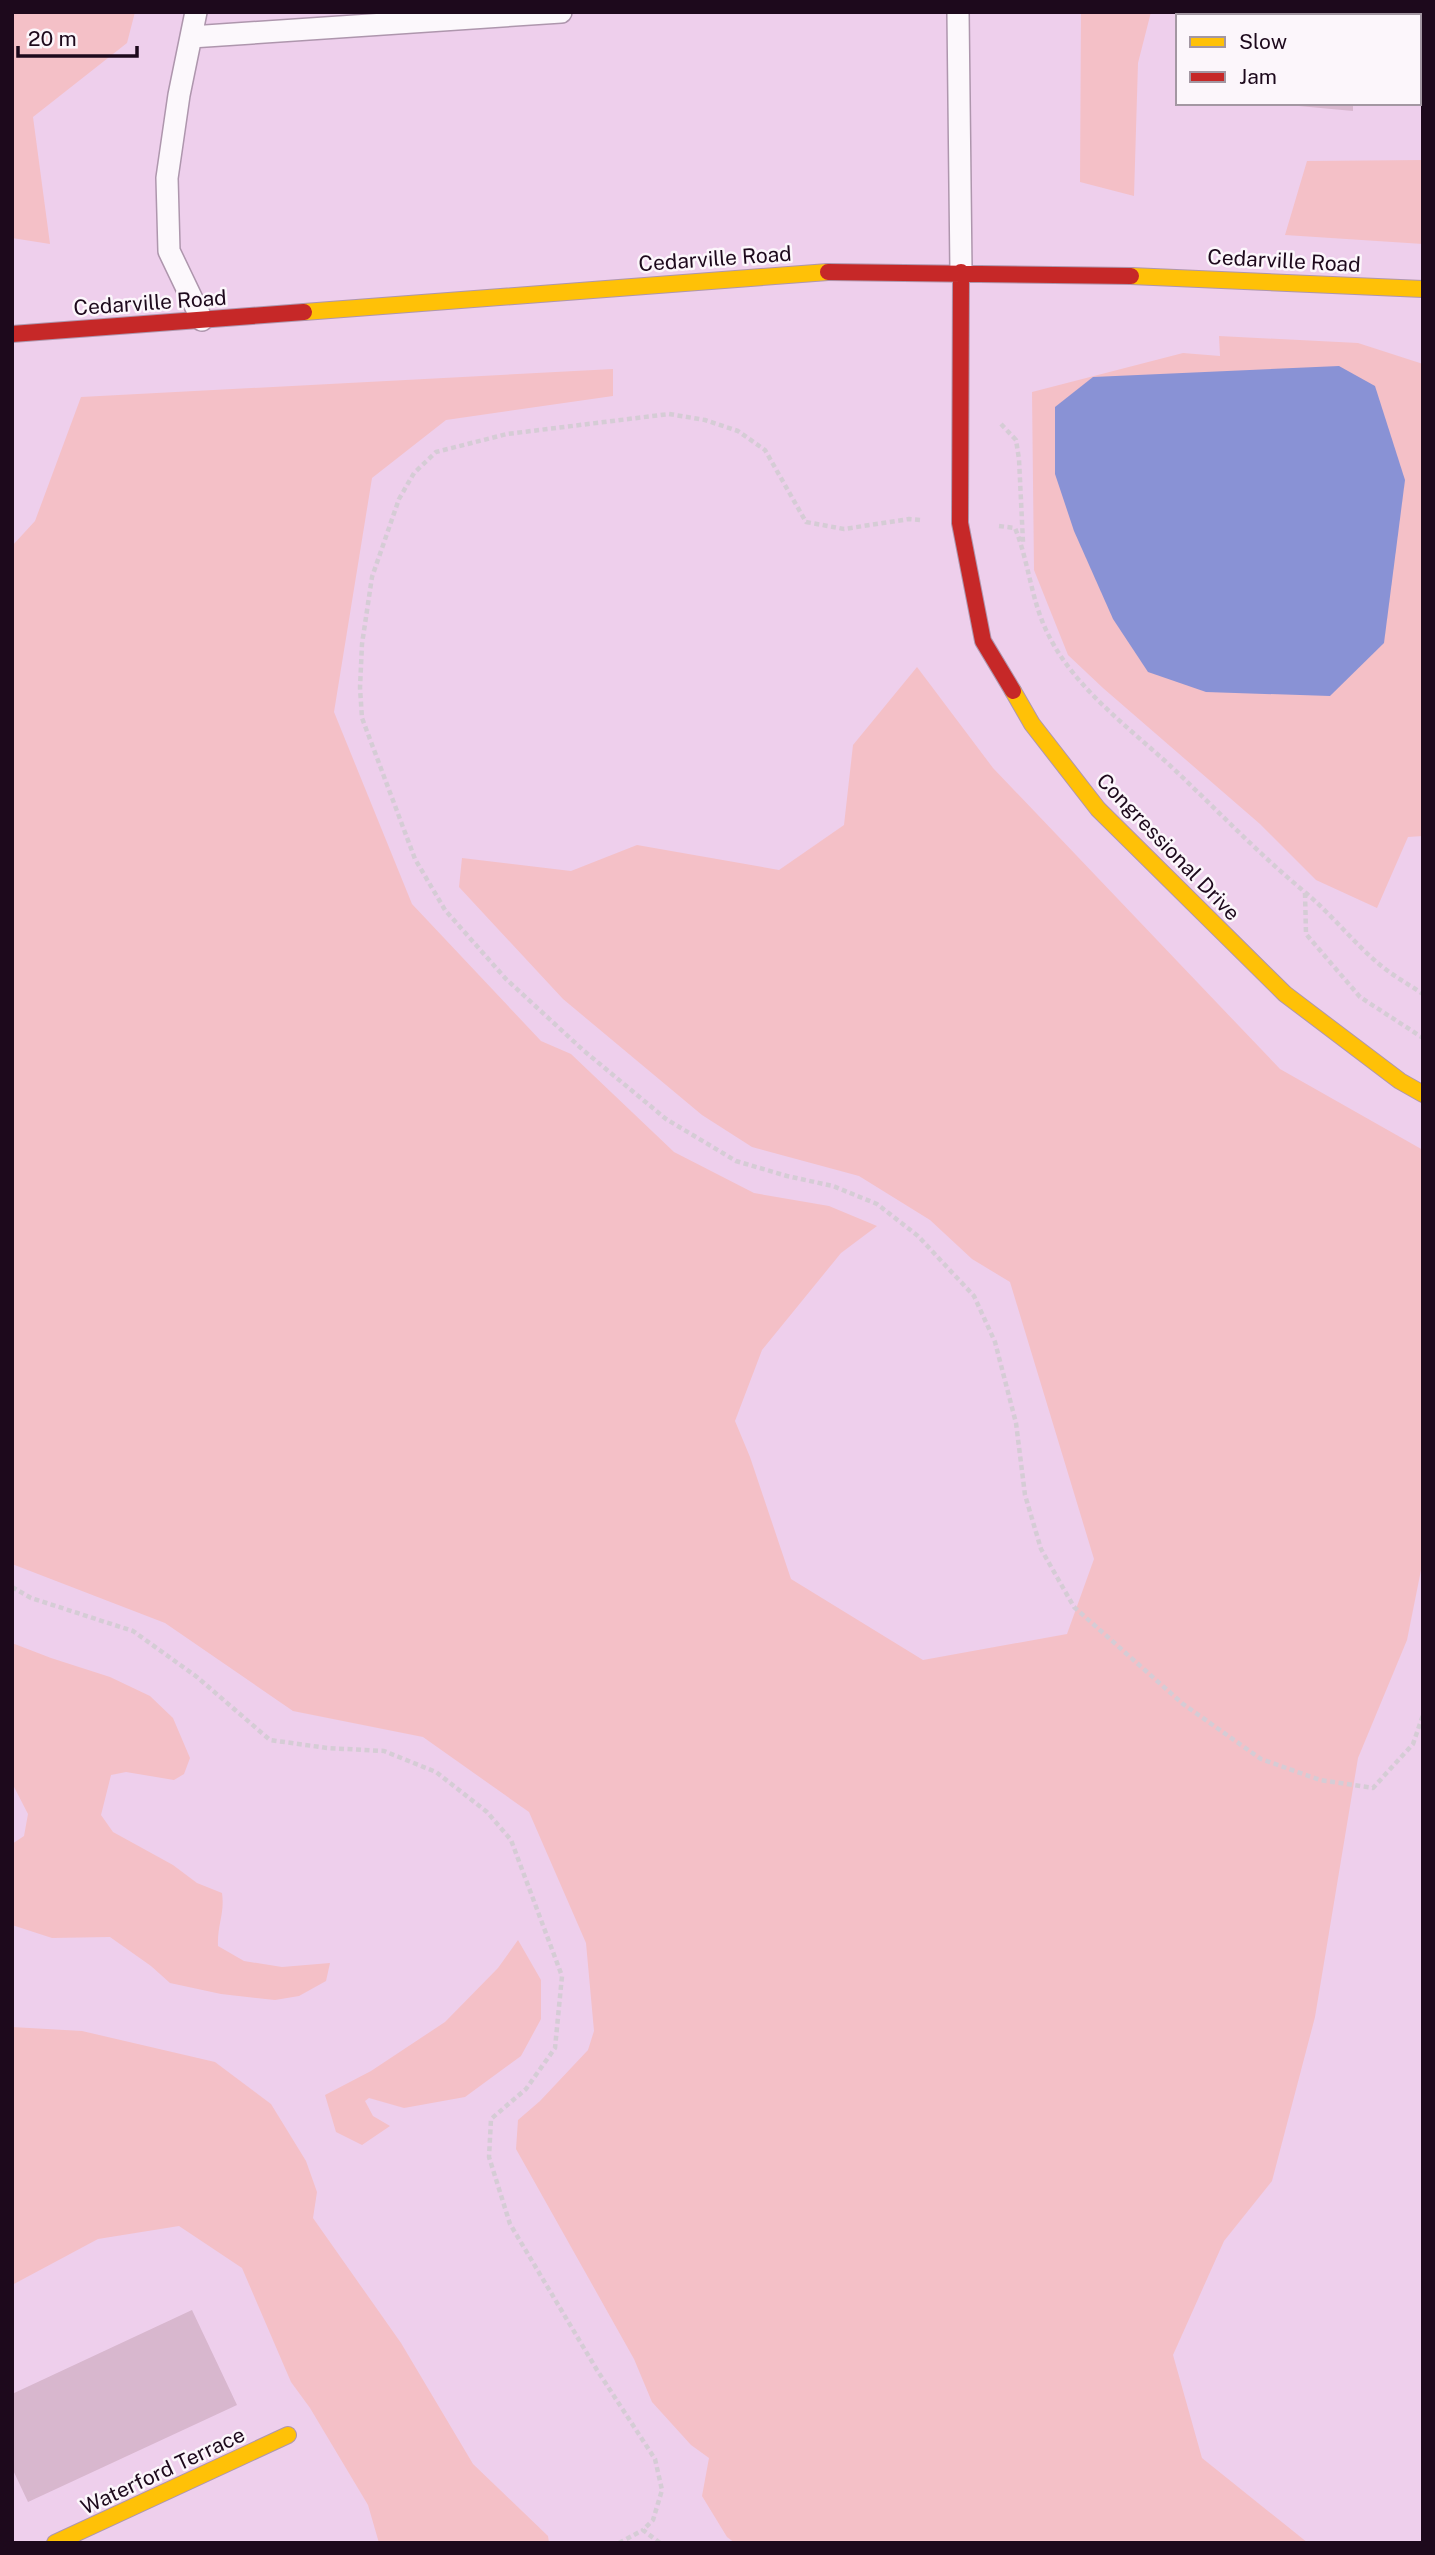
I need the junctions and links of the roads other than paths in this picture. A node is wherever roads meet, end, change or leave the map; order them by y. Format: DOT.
graph roads {
  1 [pos="195,12"];
  2 [pos="561,12"];
  3 [pos="958,12"];
  4 [pos="191,37"];
  5 [pos="961,272"];
  6 [pos="1423,289"];
  7 [pos="202,320"];
  8 [pos="12,334"];
  9 [pos="1423,1094"];
  10 [pos="288,2435"];
  11 [pos="55,2543"];
  1 -- 4 [label="lane"];
  2 -- 4 [label="lane"];
  3 -- 5 [label="lane"];
  4 -- 7 [label="lane"];
  5 -- 6 [label="main road, Cedarville Road"];
  5 -- 7 [label="main road, Cedarville Road"];
  5 -- 9 [label="main road, Congressional Drive"];
  7 -- 8 [label="main road, Cedarville Road"];
  10 -- 11 [label="main road, Waterford Terrace"];
}
